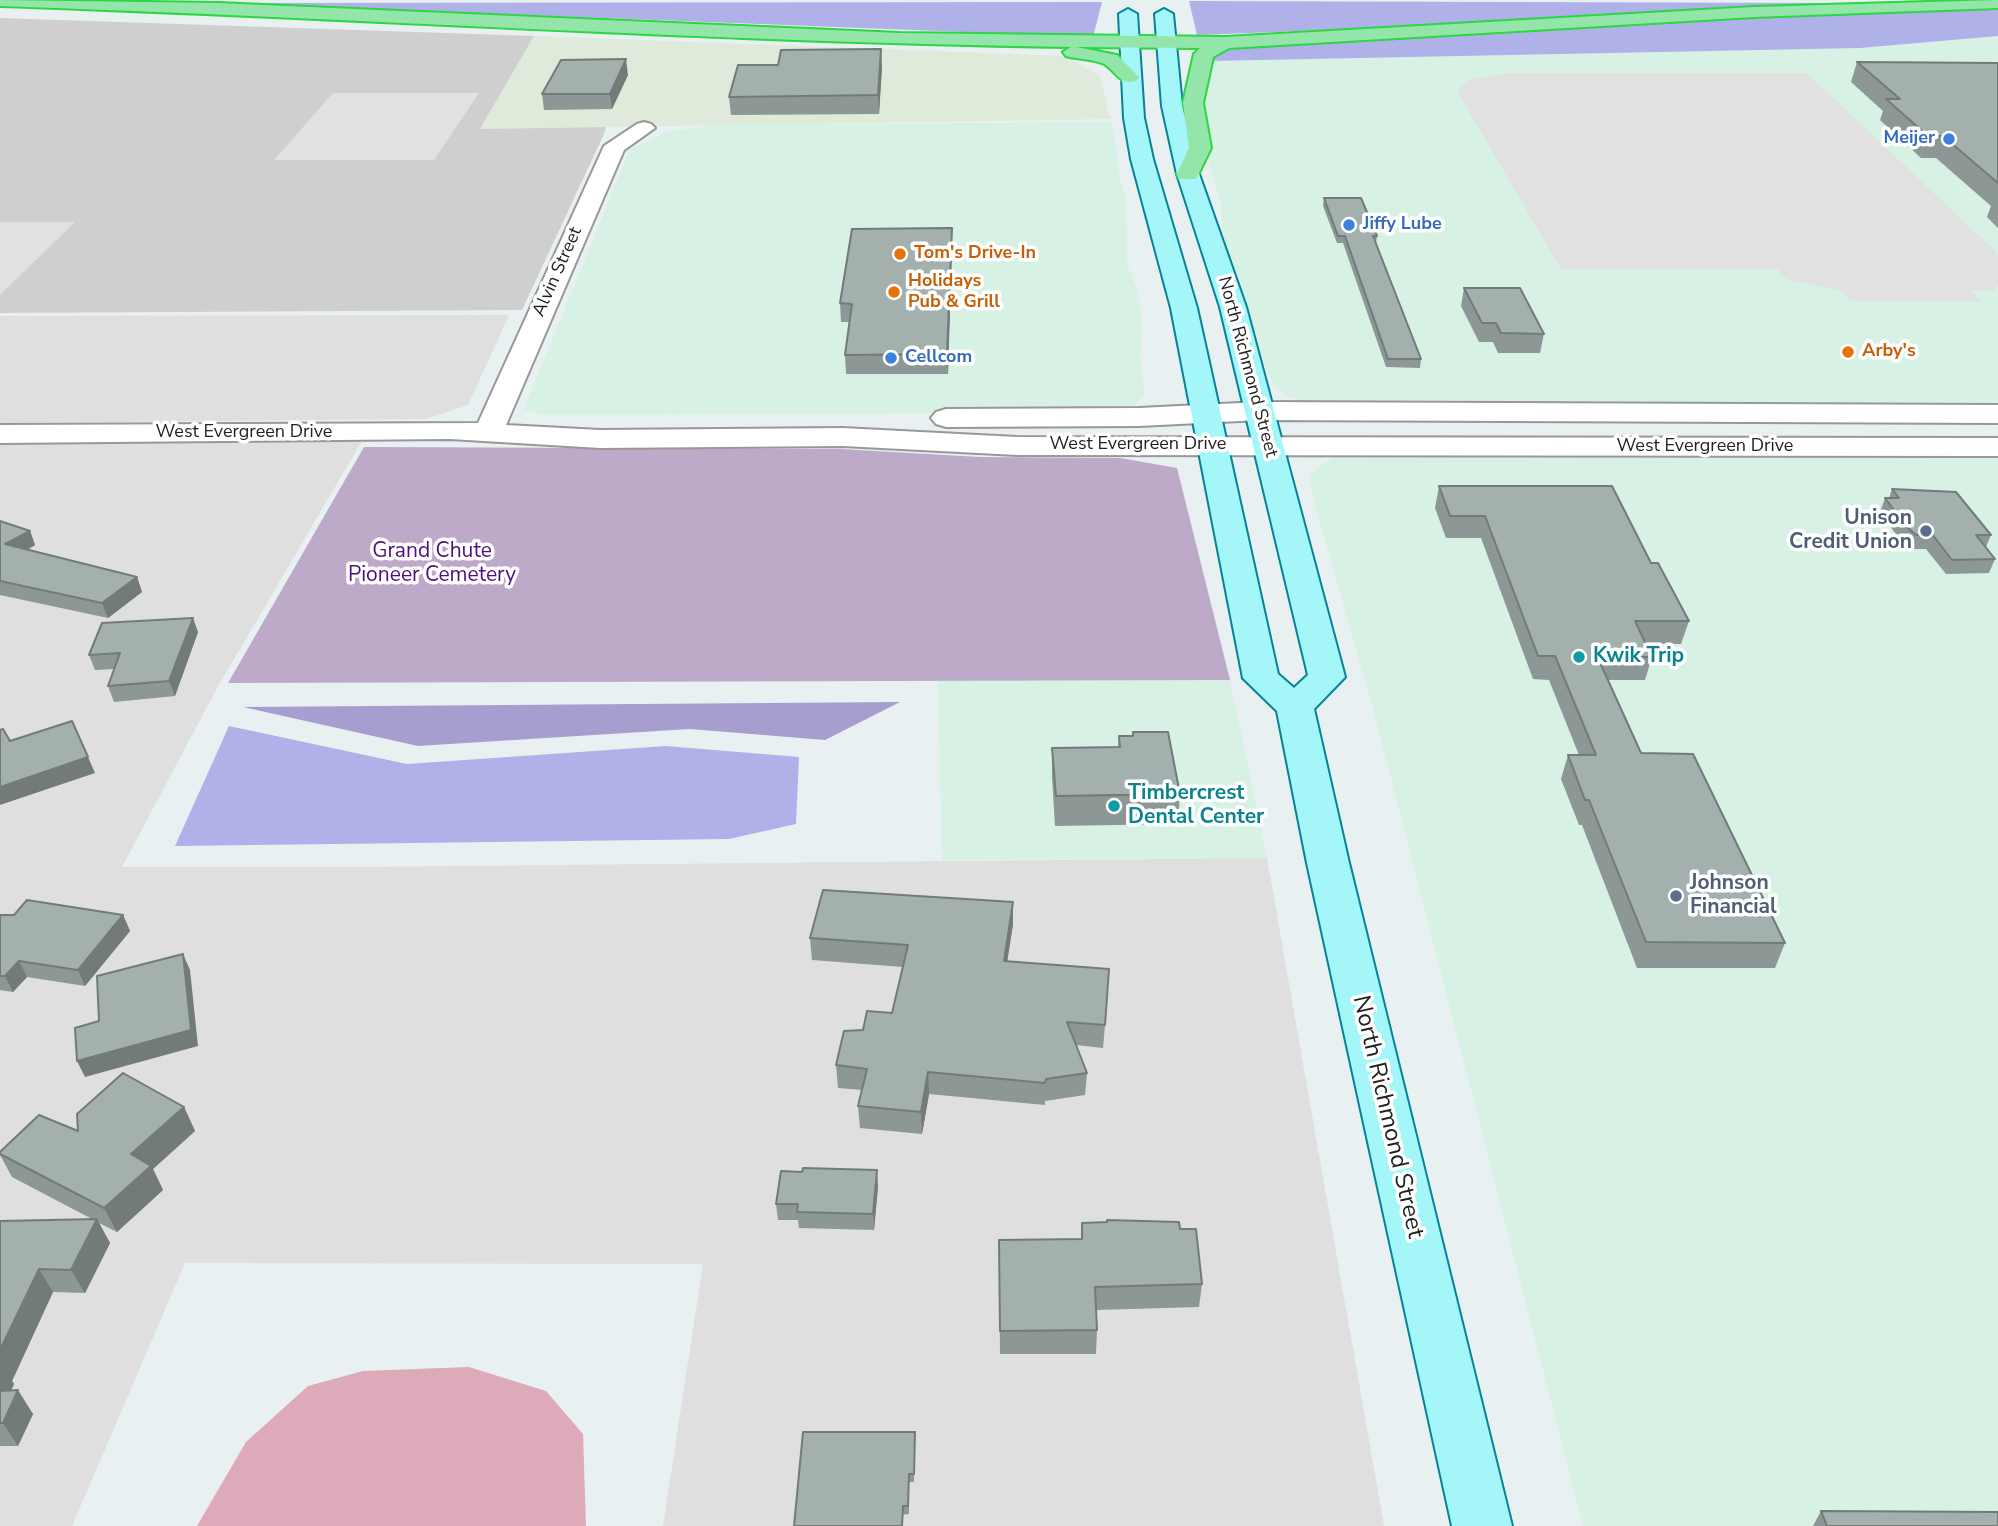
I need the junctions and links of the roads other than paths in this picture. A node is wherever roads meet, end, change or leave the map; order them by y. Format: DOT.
graph roads {
  1 [pos="0,1"];
  2 [pos="1998,3"];
  3 [pos="1128,14"];
  4 [pos="1164,14"];
  5 [pos="900,39"];
  6 [pos="1128,42"];
  7 [pos="1167,42"];
  8 [pos="1225,43"];
  9 [pos="1129,78"];
  10 [pos="644,128"];
  11 [pos="1188,174"];
  12 [pos="1998,414"];
  13 [pos="1209,426"];
  14 [pos="1998,426"];
  15 [pos="1265,430"];
  16 [pos="489,431"];
  17 [pos="0,434"];
  18 [pos="1713,447"];
  19 [pos="1998,447"];
  20 [pos="1295,707"];
  21 [pos="1482,1526"];
  1 -- 5 [label="highway"];
  2 -- 8 [label="highway"];
  3 -- 6 [label="main road"];
  4 -- 7 [label="main road, North Richmond Street"];
  5 -- 6 [label="highway"];
  5 -- 9 [label="highway"];
  6 -- 7 [label="highway"];
  6 -- 9 [label="main road"];
  7 -- 8 [label="highway"];
  7 -- 11 [label="main road, North Richmond Street"];
  8 -- 11 [label="highway"];
  9 -- 13 [label="main road"];
  10 -- 16 [label="street, Alvin Street"];
  11 -- 15 [label="main road, North Richmond Street"];
  12 -- 15 [label="street, West Evergreen Drive"];
  13 -- 15 [label="street, West Evergreen Drive"];
  13 -- 16 [label="street, West Evergreen Drive"];
  13 -- 16 [label="street, West Evergreen Drive"];
  13 -- 20 [label="main road"];
  14 -- 18 [label="street"];
  15 -- 18 [label="street, West Evergreen Drive"];
  15 -- 20 [label="main road, North Richmond Street"];
  16 -- 17 [label="street, West Evergreen Drive"];
  18 -- 19 [label="street, West Evergreen Drive"];
  20 -- 21 [label="main road, North Richmond Street"];
}
